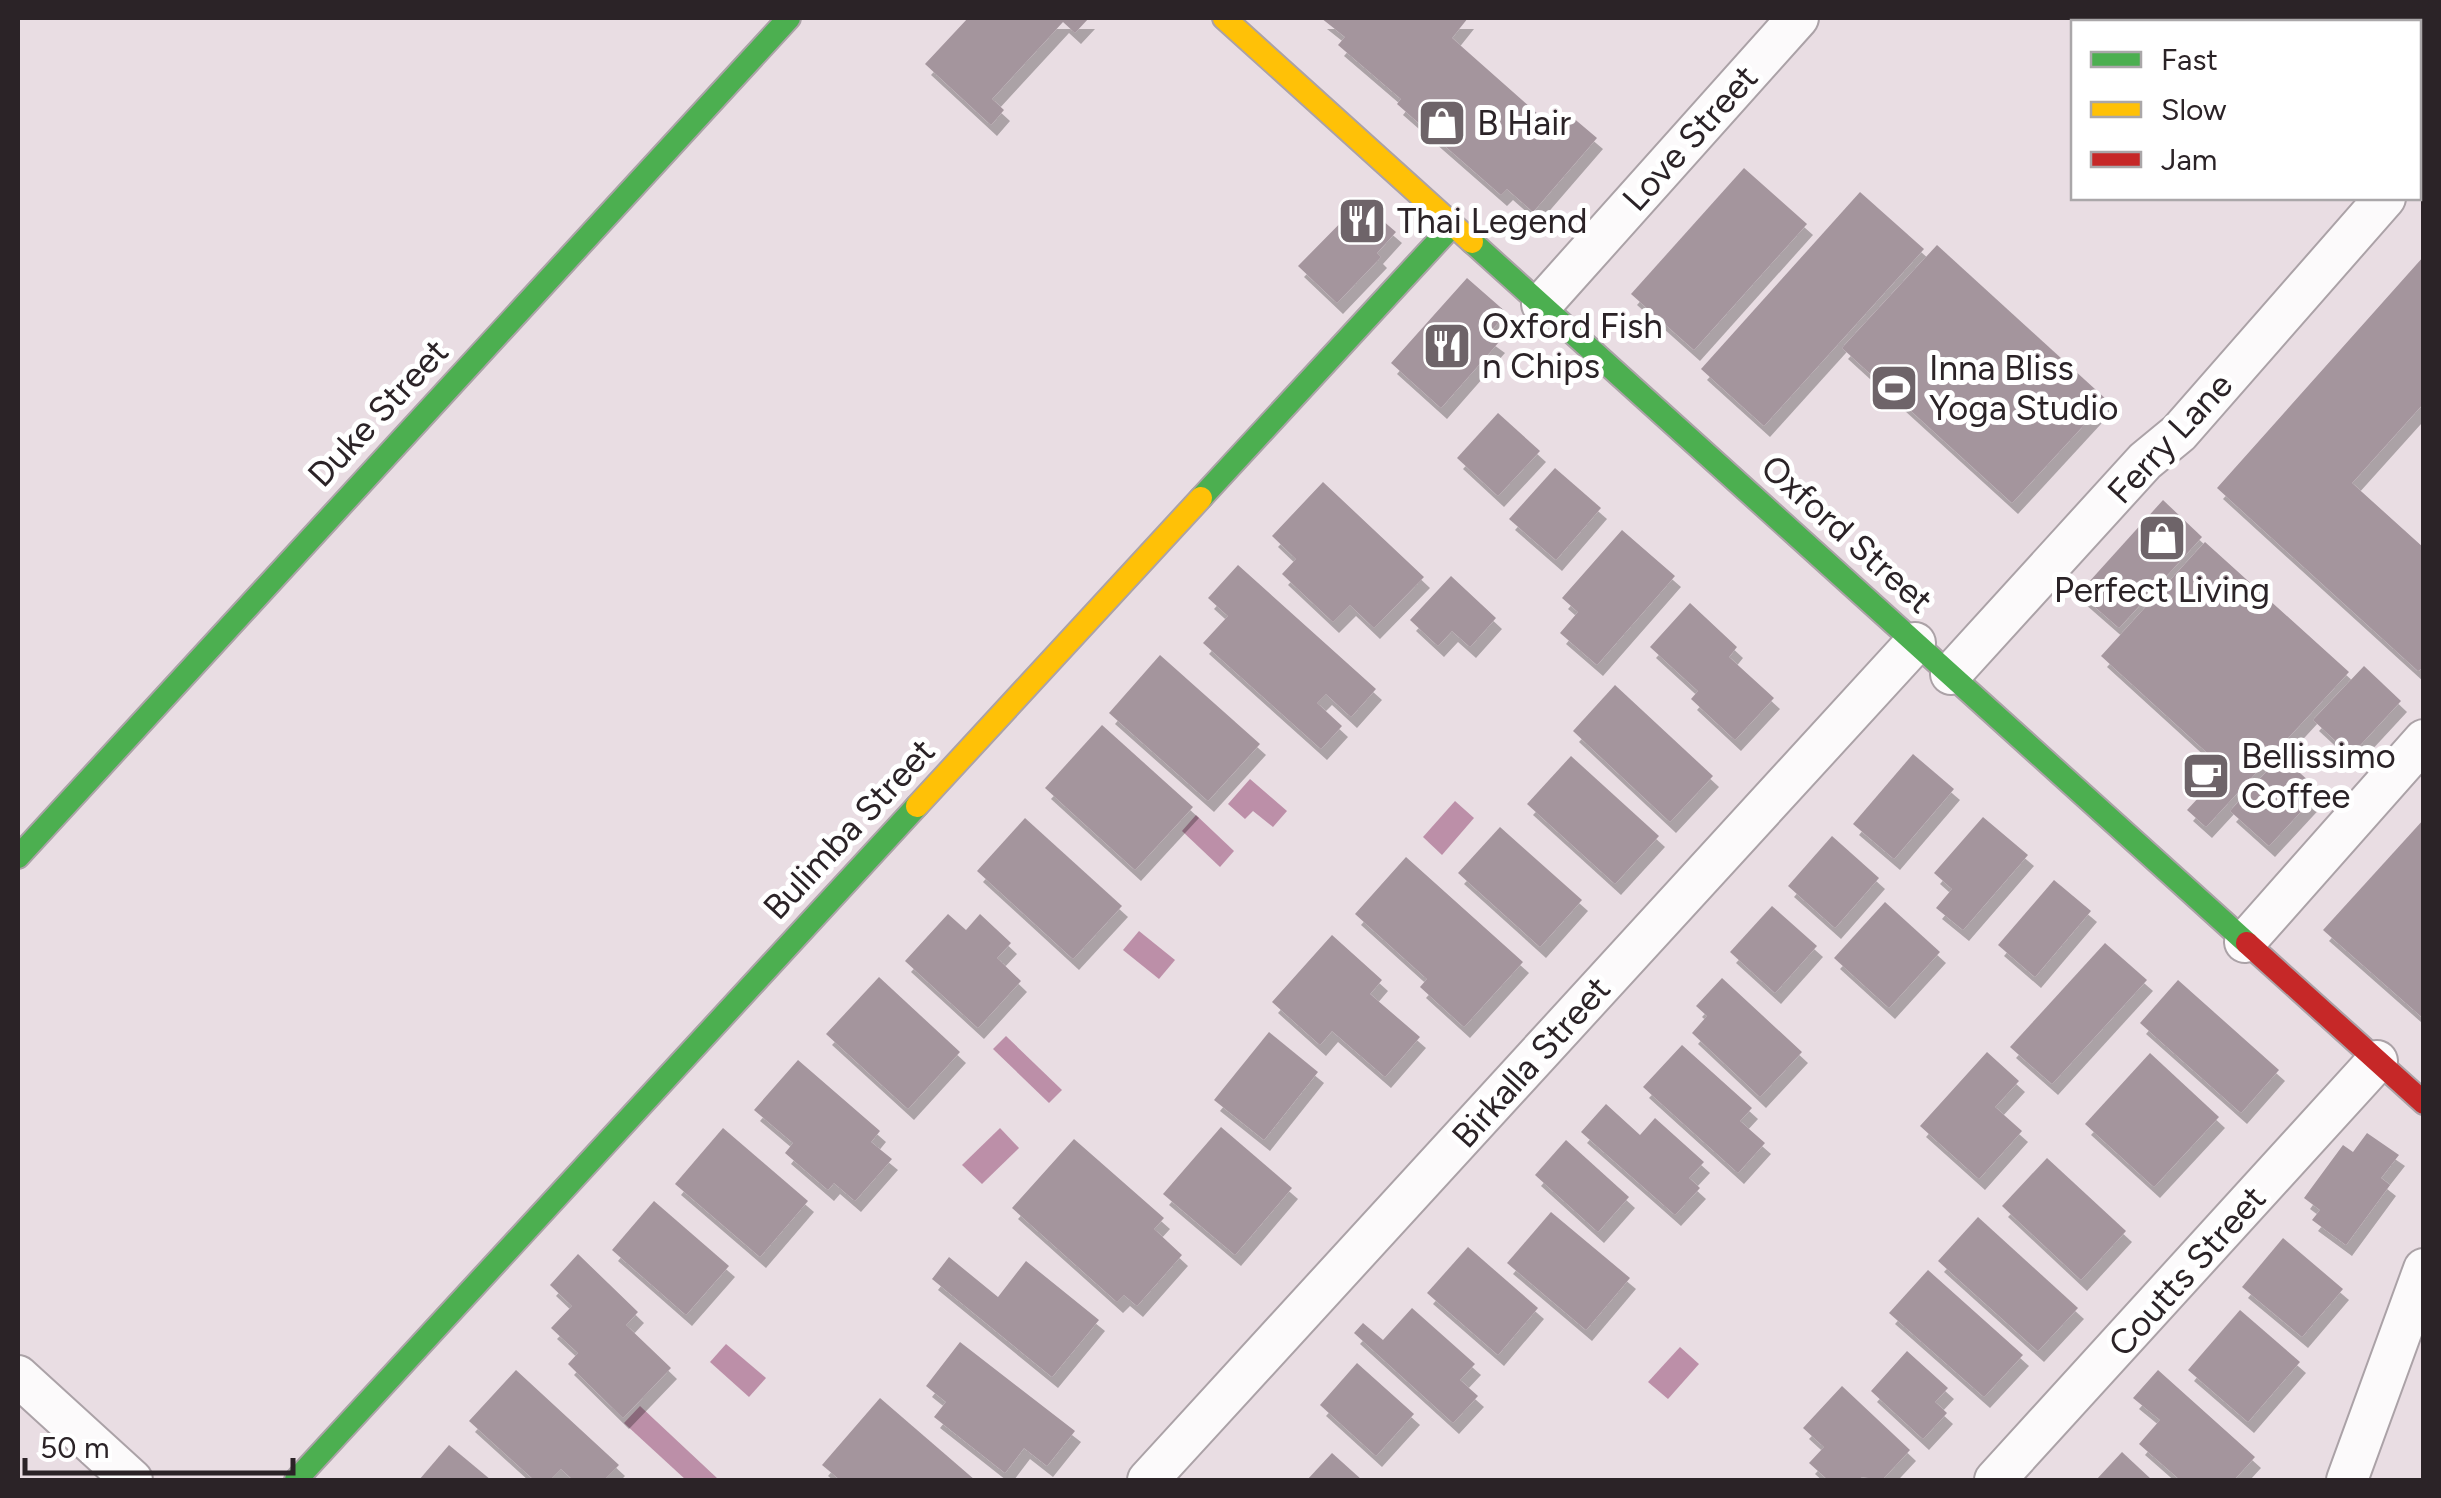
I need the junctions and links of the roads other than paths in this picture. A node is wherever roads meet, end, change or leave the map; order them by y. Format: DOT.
graph roads {
  1 [pos="790,18"];
  2 [pos="1224,18"];
  3 [pos="1798,18"];
  4 [pos="2383,200"];
  5 [pos="1453,225"];
  6 [pos="1542,304"];
  7 [pos="1915,643"];
  8 [pos="1950,674"];
  9 [pos="2424,740"];
  10 [pos="18,857"];
  11 [pos="2245,942"];
  12 [pos="2378,1061"];
  13 [pos="2424,1103"];
  14 [pos="2424,1269"];
  15 [pos="18,1376"];
  16 [pos="132,1480"];
  17 [pos="296,1480"];
  18 [pos="1148,1480"];
  19 [pos="1995,1480"];
  20 [pos="2348,1480"];
  1 -- 10 [label="street, Duke Street"];
  2 -- 5 [label="street, Oxford Street"];
  3 -- 6 [label="street, Love Street"];
  4 -- 8 [label="street, Ferry Lane"];
  5 -- 6 [label="street, Oxford Street"];
  5 -- 17 [label="street, Bulimba Street"];
  6 -- 7 [label="street, Oxford Street"];
  7 -- 8 [label="street, Oxford Street"];
  7 -- 18 [label="street, Birkalla Street"];
  8 -- 11 [label="street, Oxford Street"];
  9 -- 11 [label="street"];
  11 -- 12 [label="street, Oxford Street"];
  12 -- 13 [label="street, Oxford Street"];
  12 -- 19 [label="street, Coutts Street"];
  14 -- 20 [label="street"];
  15 -- 16 [label="street"];
}
